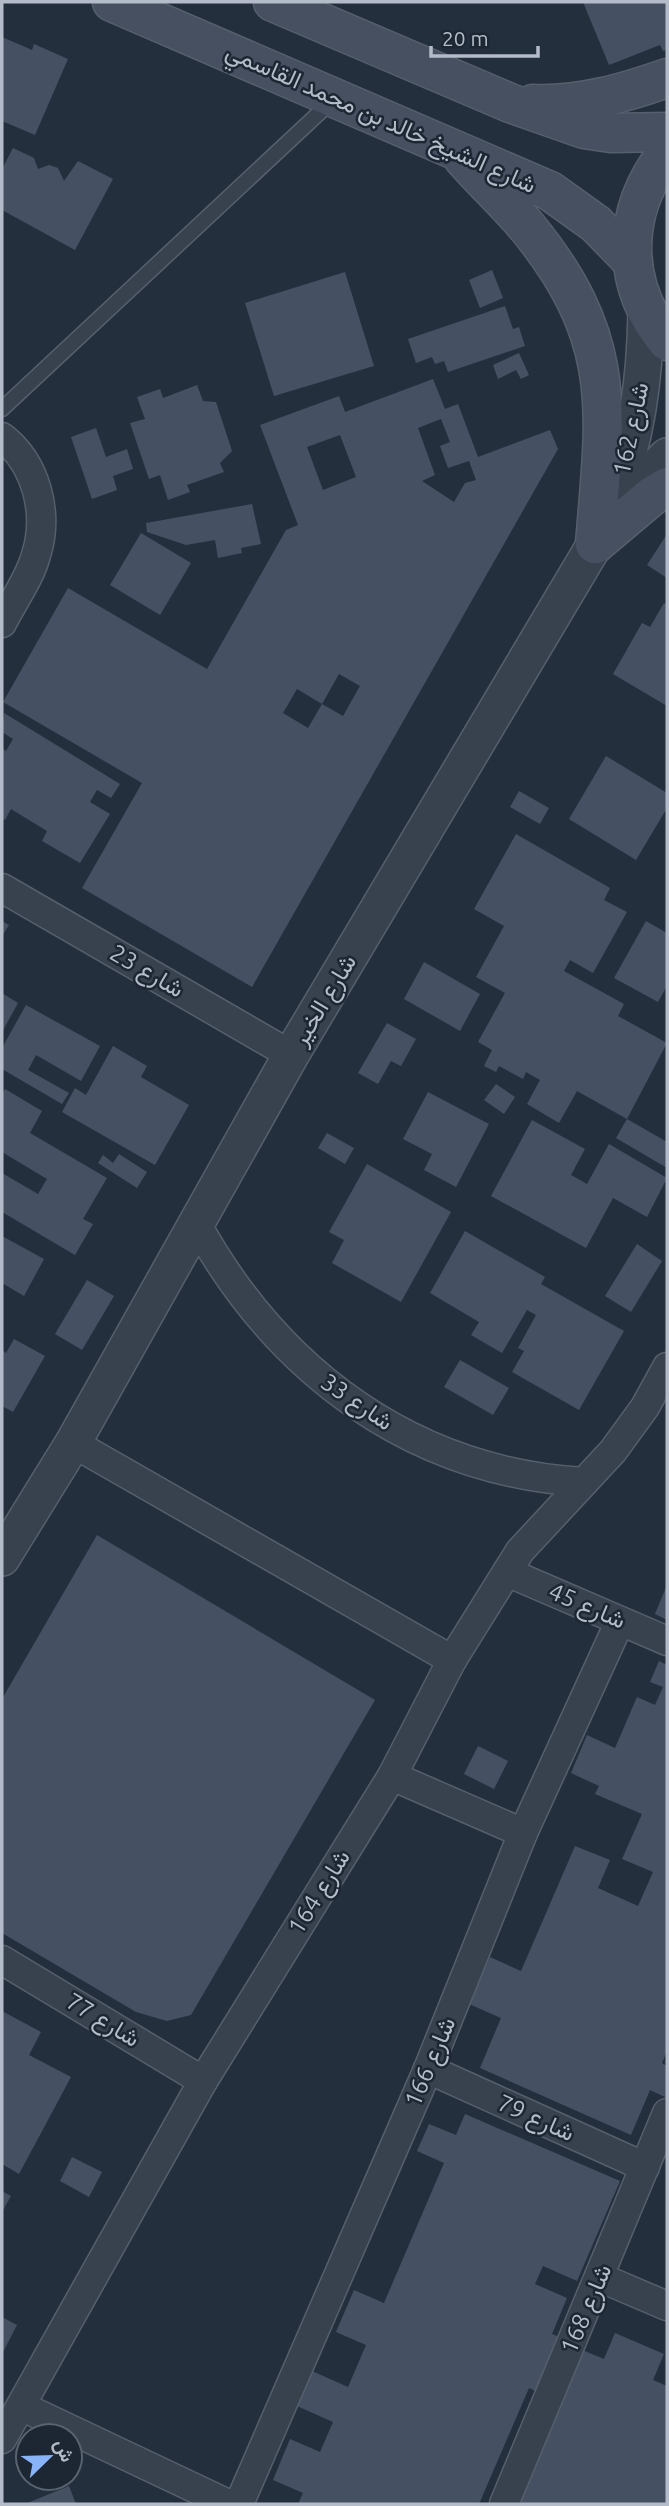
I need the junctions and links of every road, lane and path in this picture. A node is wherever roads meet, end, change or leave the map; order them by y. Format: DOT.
graph roads {
  1 [pos="112,2"];
  2 [pos="273,2"];
  3 [pos="667,78"];
  4 [pos="337,97"];
  5 [pos="510,103"];
  6 [pos="667,132"];
  7 [pos="459,152"];
  8 [pos="667,153"];
  9 [pos="632,261"];
  10 [pos="646,310"];
  11 [pos="667,341"];
  12 [pos="2,409"];
  13 [pos="2,438"];
  14 [pos="667,456"];
  15 [pos="667,487"];
  16 [pos="595,544"];
  17 [pos="2,623"];
  18 [pos="2,888"];
  19 [pos="292,1055"];
  20 [pos="196,1223"];
  21 [pos="667,1367"];
  22 [pos="73,1443"];
  23 [pos="584,1482"];
  24 [pos="2,1558"];
  25 [pos="507,1572"];
  26 [pos="620,1621"];
  27 [pos="667,1640"];
  28 [pos="452,1660"];
  29 [pos="392,1776"];
  30 [pos="523,1833"];
  31 [pos="2,1960"];
  32 [pos="428,2069"];
  33 [pos="203,2081"];
  34 [pos="667,2113"];
  35 [pos="655,2158"];
  36 [pos="599,2277"];
  37 [pos="667,2306"];
  38 [pos="21,2406"];
  39 [pos="2,2439"];
  40 [pos="228,2504"];
  41 [pos="239,2504"];
  42 [pos="504,2504"];
  1 -- 4 [label="main road, شارع الشيخ خالد بن محمد القاسمي"];
  2 -- 5 [label="main road"];
  3 -- 5 [label="main road"];
  4 -- 7 [label="main road, شارع الشيخ خالد بن محمد القاسمي"];
  4 -- 12 [label="lane"];
  5 -- 6 [label="main road"];
  7 -- 9 [label="main road, شارع الشيخ خالد بن محمد القاسمي"];
  7 -- 16 [label="main road"];
  8 -- 9 [label="main road"];
  9 -- 10 [label="main road"];
  10 -- 11 [label="main road"];
  10 -- 16 [label="street, شارع 162"];
  13 -- 17 [label="street"];
  14 -- 16 [label="street, شارع الخير"];
  15 -- 16 [label="main road"];
  16 -- 19 [label="street, شارع الخير"];
  18 -- 19 [label="street, شارع 23"];
  19 -- 20 [label="street, شارع الخير"];
  20 -- 22 [label="street, شارع الخير"];
  20 -- 23 [label="street, شارع 33"];
  21 -- 23 [label="street, شارع 164"];
  22 -- 24 [label="street, شارع الخير"];
  22 -- 28 [label="street"];
  23 -- 25 [label="street, شارع 164"];
  25 -- 26 [label="street, شارع 45"];
  25 -- 28 [label="street, شارع 164"];
  26 -- 27 [label="street, شارع 45"];
  26 -- 30 [label="street, شارع 166"];
  28 -- 29 [label="street, شارع 164"];
  29 -- 30 [label="street"];
  29 -- 33 [label="street, شارع 164"];
  30 -- 32 [label="street, شارع 166"];
  31 -- 33 [label="street, شارع 77"];
  32 -- 35 [label="street, شارع 79"];
  32 -- 41 [label="street, شارع 166"];
  33 -- 38 [label="street, شارع 164"];
  34 -- 35 [label="street, شارع 168"];
  35 -- 36 [label="street, شارع 168"];
  36 -- 37 [label="street"];
  36 -- 42 [label="street, شارع 168"];
  38 -- 39 [label="street, شارع 164"];
  38 -- 40 [label="street"];
}
